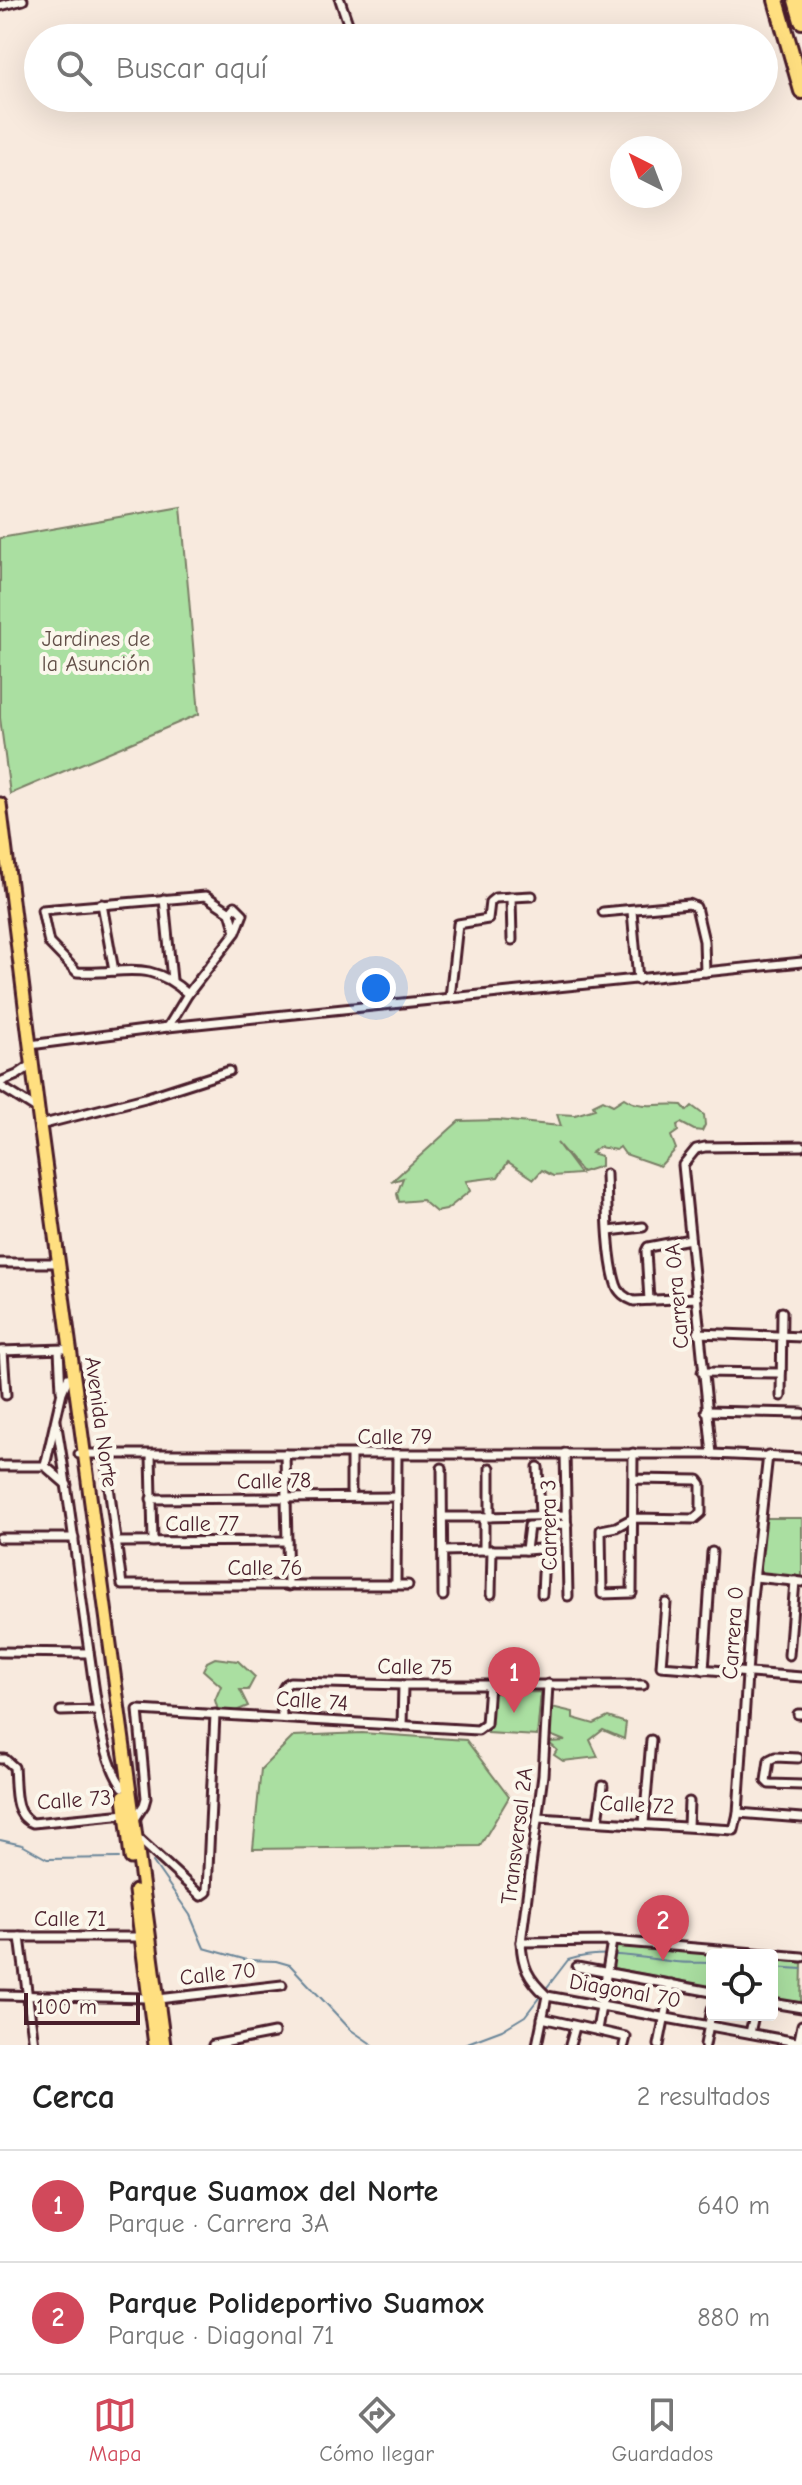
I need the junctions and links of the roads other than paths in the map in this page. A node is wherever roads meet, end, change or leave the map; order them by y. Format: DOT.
graph roads {
  1 [pos="23,0"];
  2 [pos="340,0"];
  3 [pos="776,0"];
  4 [pos="796,0"];
  5 [pos="0,6"];
  6 [pos="802,21"];
  7 [pos="348,24"];
  8 [pos="802,91"];
  9 [pos="0,804"];
  10 [pos="0,850"];
  11 [pos="532,896"];
  12 [pos="511,897"];
  13 [pos="164,899"];
  14 [pos="102,904"];
  15 [pos="632,911"];
  16 [pos="603,912"];
  17 [pos="512,940"];
  18 [pos="802,962"];
  19 [pos="114,971"];
  20 [pos="705,972"];
  21 [pos="172,980"];
  22 [pos="638,980"];
  23 [pos="188,994"];
  24 [pos="450,998"];
  25 [pos="168,1027"];
  26 [pos="30,1045"];
  27 [pos="30,1066"];
  28 [pos="229,1071"];
  29 [pos="0,1084"];
  30 [pos="34,1107"];
  31 [pos="40,1125"];
  32 [pos="802,1146"];
  33 [pos="606,1174"];
  34 [pos="643,1227"];
  35 [pos="609,1231"];
  36 [pos="690,1239"];
  37 [pos="0,1263"];
  38 [pos="53,1263"];
  39 [pos="697,1298"];
  40 [pos="649,1300"];
  41 [pos="782,1312"];
  42 [pos="698,1333"];
  43 [pos="782,1336"];
  44 [pos="802,1337"];
  45 [pos="62,1350"];
  46 [pos="2,1351"];
  47 [pos="702,1372"];
  48 [pos="781,1373"];
  49 [pos="68,1378"];
  50 [pos="62,1392"];
  51 [pos="6,1395"];
  52 [pos="781,1396"];
  53 [pos="706,1411"];
  54 [pos="802,1413"];
  55 [pos="56,1421"];
  56 [pos="565,1453"];
  57 [pos="633,1453"];
  58 [pos="82,1454"];
  59 [pos="285,1454"];
  60 [pos="712,1454"];
  61 [pos="151,1455"];
  62 [pos="351,1455"];
  63 [pos="397,1455"];
  64 [pos="768,1455"];
  65 [pos="105,1456"];
  66 [pos="802,1458"];
  67 [pos="0,1466"];
  68 [pos="45,1466"];
  69 [pos="538,1467"];
  70 [pos="442,1468"];
  71 [pos="490,1468"];
  72 [pos="633,1479"];
  73 [pos="68,1486"];
  74 [pos="351,1491"];
  75 [pos="397,1497"];
  76 [pos="151,1499"];
  77 [pos="286,1499"];
  78 [pos="540,1516"];
  79 [pos="443,1517"];
  80 [pos="487,1517"];
  81 [pos="633,1518"];
  82 [pos="566,1520"];
  83 [pos="0,1538"];
  84 [pos="74,1538"];
  85 [pos="287,1541"];
  86 [pos="116,1542"];
  87 [pos="153,1542"];
  88 [pos="488,1550"];
  89 [pos="526,1550"];
  90 [pos="443,1551"];
  91 [pos="712,1552"];
  92 [pos="755,1577"];
  93 [pos="798,1581"];
  94 [pos="396,1584"];
  95 [pos="408,1585"];
  96 [pos="288,1586"];
  97 [pos="491,1594"];
  98 [pos="542,1594"];
  99 [pos="443,1596"];
  100 [pos="568,1596"];
  101 [pos="666,1603"];
  102 [pos="0,1652"];
  103 [pos="89,1653"];
  104 [pos="789,1655"];
  105 [pos="704,1670"];
  106 [pos="748,1673"];
  107 [pos="802,1677"];
  108 [pos="548,1684"];
  109 [pos="403,1685"];
  110 [pos="489,1685"];
  111 [pos="643,1685"];
  112 [pos="97,1710"];
  113 [pos="61,1711"];
  114 [pos="215,1714"];
  115 [pos="282,1717"];
  116 [pos="402,1726"];
  117 [pos="651,1740"];
  118 [pos="798,1758"];
  119 [pos="0,1759"];
  120 [pos="802,1785"];
  121 [pos="603,1786"];
  122 [pos="123,1787"];
  123 [pos="689,1802"];
  124 [pos="738,1813"];
  125 [pos="130,1817"];
  126 [pos="538,1818"];
  127 [pos="802,1818"];
  128 [pos="598,1821"];
  129 [pos="644,1824"];
  130 [pos="688,1826"];
  131 [pos="734,1830"];
  132 [pos="137,1837"];
  133 [pos="0,1937"];
  134 [pos="20,1937"];
  135 [pos="140,1937"];
  136 [pos="521,1942"];
  137 [pos="611,1944"];
  138 [pos="802,1957"];
  139 [pos="577,1967"];
  140 [pos="607,1972"];
  141 [pos="671,1984"];
  142 [pos="282,1985"];
  143 [pos="538,1988"];
  144 [pos="706,1991"];
  145 [pos="0,1995"];
  146 [pos="28,1995"];
  147 [pos="547,1996"];
  148 [pos="154,1998"];
  149 [pos="601,2004"];
  150 [pos="778,2004"];
  151 [pos="802,2008"];
  152 [pos="665,2016"];
  153 [pos="542,2018"];
  154 [pos="710,2021"];
  155 [pos="754,2021"];
  156 [pos="709,2025"];
  157 [pos="802,2025"];
  158 [pos="575,2027"];
  159 [pos="597,2030"];
  160 [pos="274,2033"];
  161 [pos="753,2033"];
  162 [pos="625,2041"];
  163 [pos="799,2043"];
  164 [pos="34,2045"];
  165 [pos="155,2045"];
  166 [pos="164,2045"];
  167 [pos="213,2045"];
  168 [pos="537,2045"];
  169 [pos="570,2045"];
  170 [pos="659,2045"];
  171 [pos="705,2045"];
  172 [pos="754,2045"];
  1 -- 5 [label="street"];
  2 -- 7 [label="street"];
  3 -- 8 [label="highway"];
  4 -- 6 [label="highway"];
  9 -- 26 [label="main road, Avenida Norte"];
  10 -- 27 [label="main road, Avenida Norte"];
  11 -- 12 [label="street"];
  12 -- 17 [label="street"];
  12 -- 24 [label="street"];
  13 -- 14 [label="street"];
  13 -- 21 [label="street"];
  13 -- 23 [label="street"];
  14 -- 19 [label="street"];
  14 -- 19 [label="street"];
  15 -- 16 [label="street"];
  15 -- 20 [label="street"];
  15 -- 22 [label="street"];
  18 -- 20 [label="street"];
  19 -- 21 [label="street"];
  20 -- 22 [label="street"];
  21 -- 23 [label="street"];
  22 -- 24 [label="street"];
  23 -- 25 [label="street"];
  24 -- 25 [label="street"];
  25 -- 26 [label="street"];
  26 -- 27 [label="main road, Avenida Norte"];
  27 -- 29 [label="street"];
  27 -- 30 [label="main road, Avenida Norte"];
  28 -- 31 [label="street"];
  29 -- 30 [label="street"];
  30 -- 31 [label="main road, Avenida Norte"];
  30 -- 38 [label="main road, Avenida Norte"];
  31 -- 58 [label="main road, Avenida Norte"];
  32 -- 36 [label="street, Carrera 0A"];
  33 -- 35 [label="street"];
  34 -- 35 [label="street"];
  35 -- 40 [label="street"];
  36 -- 39 [label="street, Carrera 0A"];
  36 -- 40 [label="street"];
  37 -- 38 [label="street"];
  38 -- 45 [label="main road, Avenida Norte"];
  39 -- 40 [label="street"];
  39 -- 42 [label="street, Carrera 0A"];
  41 -- 43 [label="street"];
  42 -- 43 [label="street"];
  42 -- 47 [label="street, Carrera 0A"];
  43 -- 44 [label="street"];
  43 -- 48 [label="street"];
  45 -- 46 [label="street"];
  45 -- 49 [label="main road, Avenida Norte"];
  45 -- 50 [label="street"];
  46 -- 51 [label="street"];
  47 -- 48 [label="street"];
  47 -- 53 [label="street, Carrera 0A"];
  48 -- 52 [label="street"];
  49 -- 50 [label="street"];
  49 -- 58 [label="main road, Avenida Norte"];
  50 -- 55 [label="street"];
  53 -- 54 [label="street"];
  53 -- 60 [label="street, Carrera 0A"];
  55 -- 68 [label="street"];
  55 -- 73 [label="street"];
  56 -- 57 [label="street, Calle 79"];
  56 -- 63 [label="street, Calle 79"];
  56 -- 82 [label="street, Carrera 3"];
  57 -- 60 [label="street, Calle 79"];
  57 -- 72 [label="street"];
  58 -- 65 [label="street, Calle 79"];
  58 -- 122 [label="main road, Avenida Norte"];
  58 -- 125 [label="main road, Avenida Norte"];
  59 -- 61 [label="street, Calle 79"];
  59 -- 62 [label="street, Calle 79"];
  59 -- 77 [label="street"];
  60 -- 64 [label="street"];
  61 -- 65 [label="street, Calle 79"];
  61 -- 76 [label="street"];
  62 -- 63 [label="street, Calle 79"];
  62 -- 74 [label="street"];
  63 -- 75 [label="street"];
  64 -- 66 [label="street"];
  64 -- 92 [label="street, Carrera 0"];
  65 -- 86 [label="street"];
  67 -- 68 [label="street"];
  68 -- 73 [label="street"];
  69 -- 78 [label="street"];
  70 -- 79 [label="street"];
  71 -- 80 [label="street"];
  72 -- 81 [label="street"];
  72 -- 81 [label="street"];
  73 -- 84 [label="street"];
  75 -- 77 [label="street, Calle 78"];
  75 -- 94 [label="street"];
  76 -- 77 [label="street, Calle 78"];
  76 -- 87 [label="street"];
  77 -- 85 [label="street"];
  78 -- 80 [label="street"];
  78 -- 82 [label="street"];
  79 -- 80 [label="street"];
  79 -- 90 [label="street"];
  80 -- 88 [label="street"];
  81 -- 81 [label="street"];
  82 -- 89 [label="street"];
  82 -- 100 [label="street, Carrera 3"];
  83 -- 84 [label="street"];
  84 -- 103 [label="street"];
  85 -- 87 [label="street, Calle 77"];
  85 -- 96 [label="street"];
  86 -- 87 [label="street, Calle 77"];
  86 -- 96 [label="street, Calle 76"];
  88 -- 89 [label="street"];
  88 -- 90 [label="street"];
  88 -- 97 [label="street"];
  89 -- 98 [label="street"];
  90 -- 99 [label="street"];
  91 -- 105 [label="street"];
  92 -- 93 [label="street"];
  92 -- 106 [label="street, Carrera 0"];
  93 -- 104 [label="street"];
  94 -- 95 [label="street, Calle 76"];
  94 -- 96 [label="street, Calle 76"];
  101 -- 105 [label="street"];
  102 -- 103 [label="street"];
  103 -- 112 [label="street"];
  105 -- 106 [label="street"];
  106 -- 107 [label="street"];
  106 -- 124 [label="street, Carrera 0"];
  108 -- 110 [label="street, Calle 75"];
  108 -- 111 [label="street, Calle 75"];
  108 -- 126 [label="street, Transversal 2A"];
  109 -- 110 [label="street, Calle 75"];
  109 -- 115 [label="street, Calle 75"];
  109 -- 116 [label="street"];
  110 -- 116 [label="street, Calle 74"];
  112 -- 113 [label="street"];
  112 -- 122 [label="street"];
  114 -- 115 [label="street, Calle 74"];
  114 -- 125 [label="street, Calle 74"];
  114 -- 132 [label="street"];
  115 -- 116 [label="street, Calle 74"];
  117 -- 129 [label="street"];
  118 -- 120 [label="street"];
  119 -- 125 [label="street, Calle 73"];
  121 -- 128 [label="street"];
  122 -- 125 [label="main road, Avenida Norte"];
  123 -- 130 [label="street"];
  124 -- 127 [label="street"];
  124 -- 131 [label="street, Carrera 0"];
  125 -- 132 [label="main road, Avenida Norte"];
  125 -- 135 [label="main road, Avenida Norte"];
  126 -- 128 [label="street, Calle 72"];
  126 -- 136 [label="street, Transversal 2A"];
  128 -- 129 [label="street, Calle 72"];
  129 -- 130 [label="street, Calle 72"];
  130 -- 131 [label="street, Calle 72"];
  132 -- 148 [label="main road, Avenida Norte"];
  133 -- 134 [label="street, Calle 71"];
  134 -- 135 [label="street, Calle 71"];
  134 -- 146 [label="street"];
  135 -- 148 [label="main road, Avenida Norte"];
  136 -- 137 [label="street"];
  136 -- 143 [label="street, Transversal 2A"];
  137 -- 138 [label="street"];
  137 -- 140 [label="street"];
  139 -- 140 [label="street"];
  140 -- 141 [label="street"];
  140 -- 149 [label="street"];
  141 -- 144 [label="street"];
  141 -- 152 [label="street"];
  142 -- 148 [label="street, Calle 70"];
  143 -- 147 [label="street, Diagonal 70"];
  145 -- 146 [label="street, Calle 70"];
  146 -- 148 [label="street, Calle 70"];
  146 -- 164 [label="street"];
  147 -- 149 [label="street, Diagonal 70"];
  147 -- 153 [label="street"];
  148 -- 165 [label="main road, Avenida Norte"];
  148 -- 166 [label="main road, Avenida Norte"];
  149 -- 152 [label="street, Diagonal 70"];
  149 -- 159 [label="street"];
  150 -- 151 [label="street"];
  152 -- 156 [label="street, Diagonal 70"];
  152 -- 170 [label="street"];
  153 -- 158 [label="street"];
  153 -- 168 [label="street"];
  154 -- 156 [label="street"];
  155 -- 161 [label="street"];
  156 -- 161 [label="street, Diagonal 70"];
  156 -- 171 [label="street"];
  157 -- 163 [label="street"];
  158 -- 159 [label="street"];
  158 -- 169 [label="street"];
  159 -- 162 [label="street"];
  160 -- 167 [label="street"];
  161 -- 163 [label="street, Diagonal 70"];
  161 -- 172 [label="street"];
}
